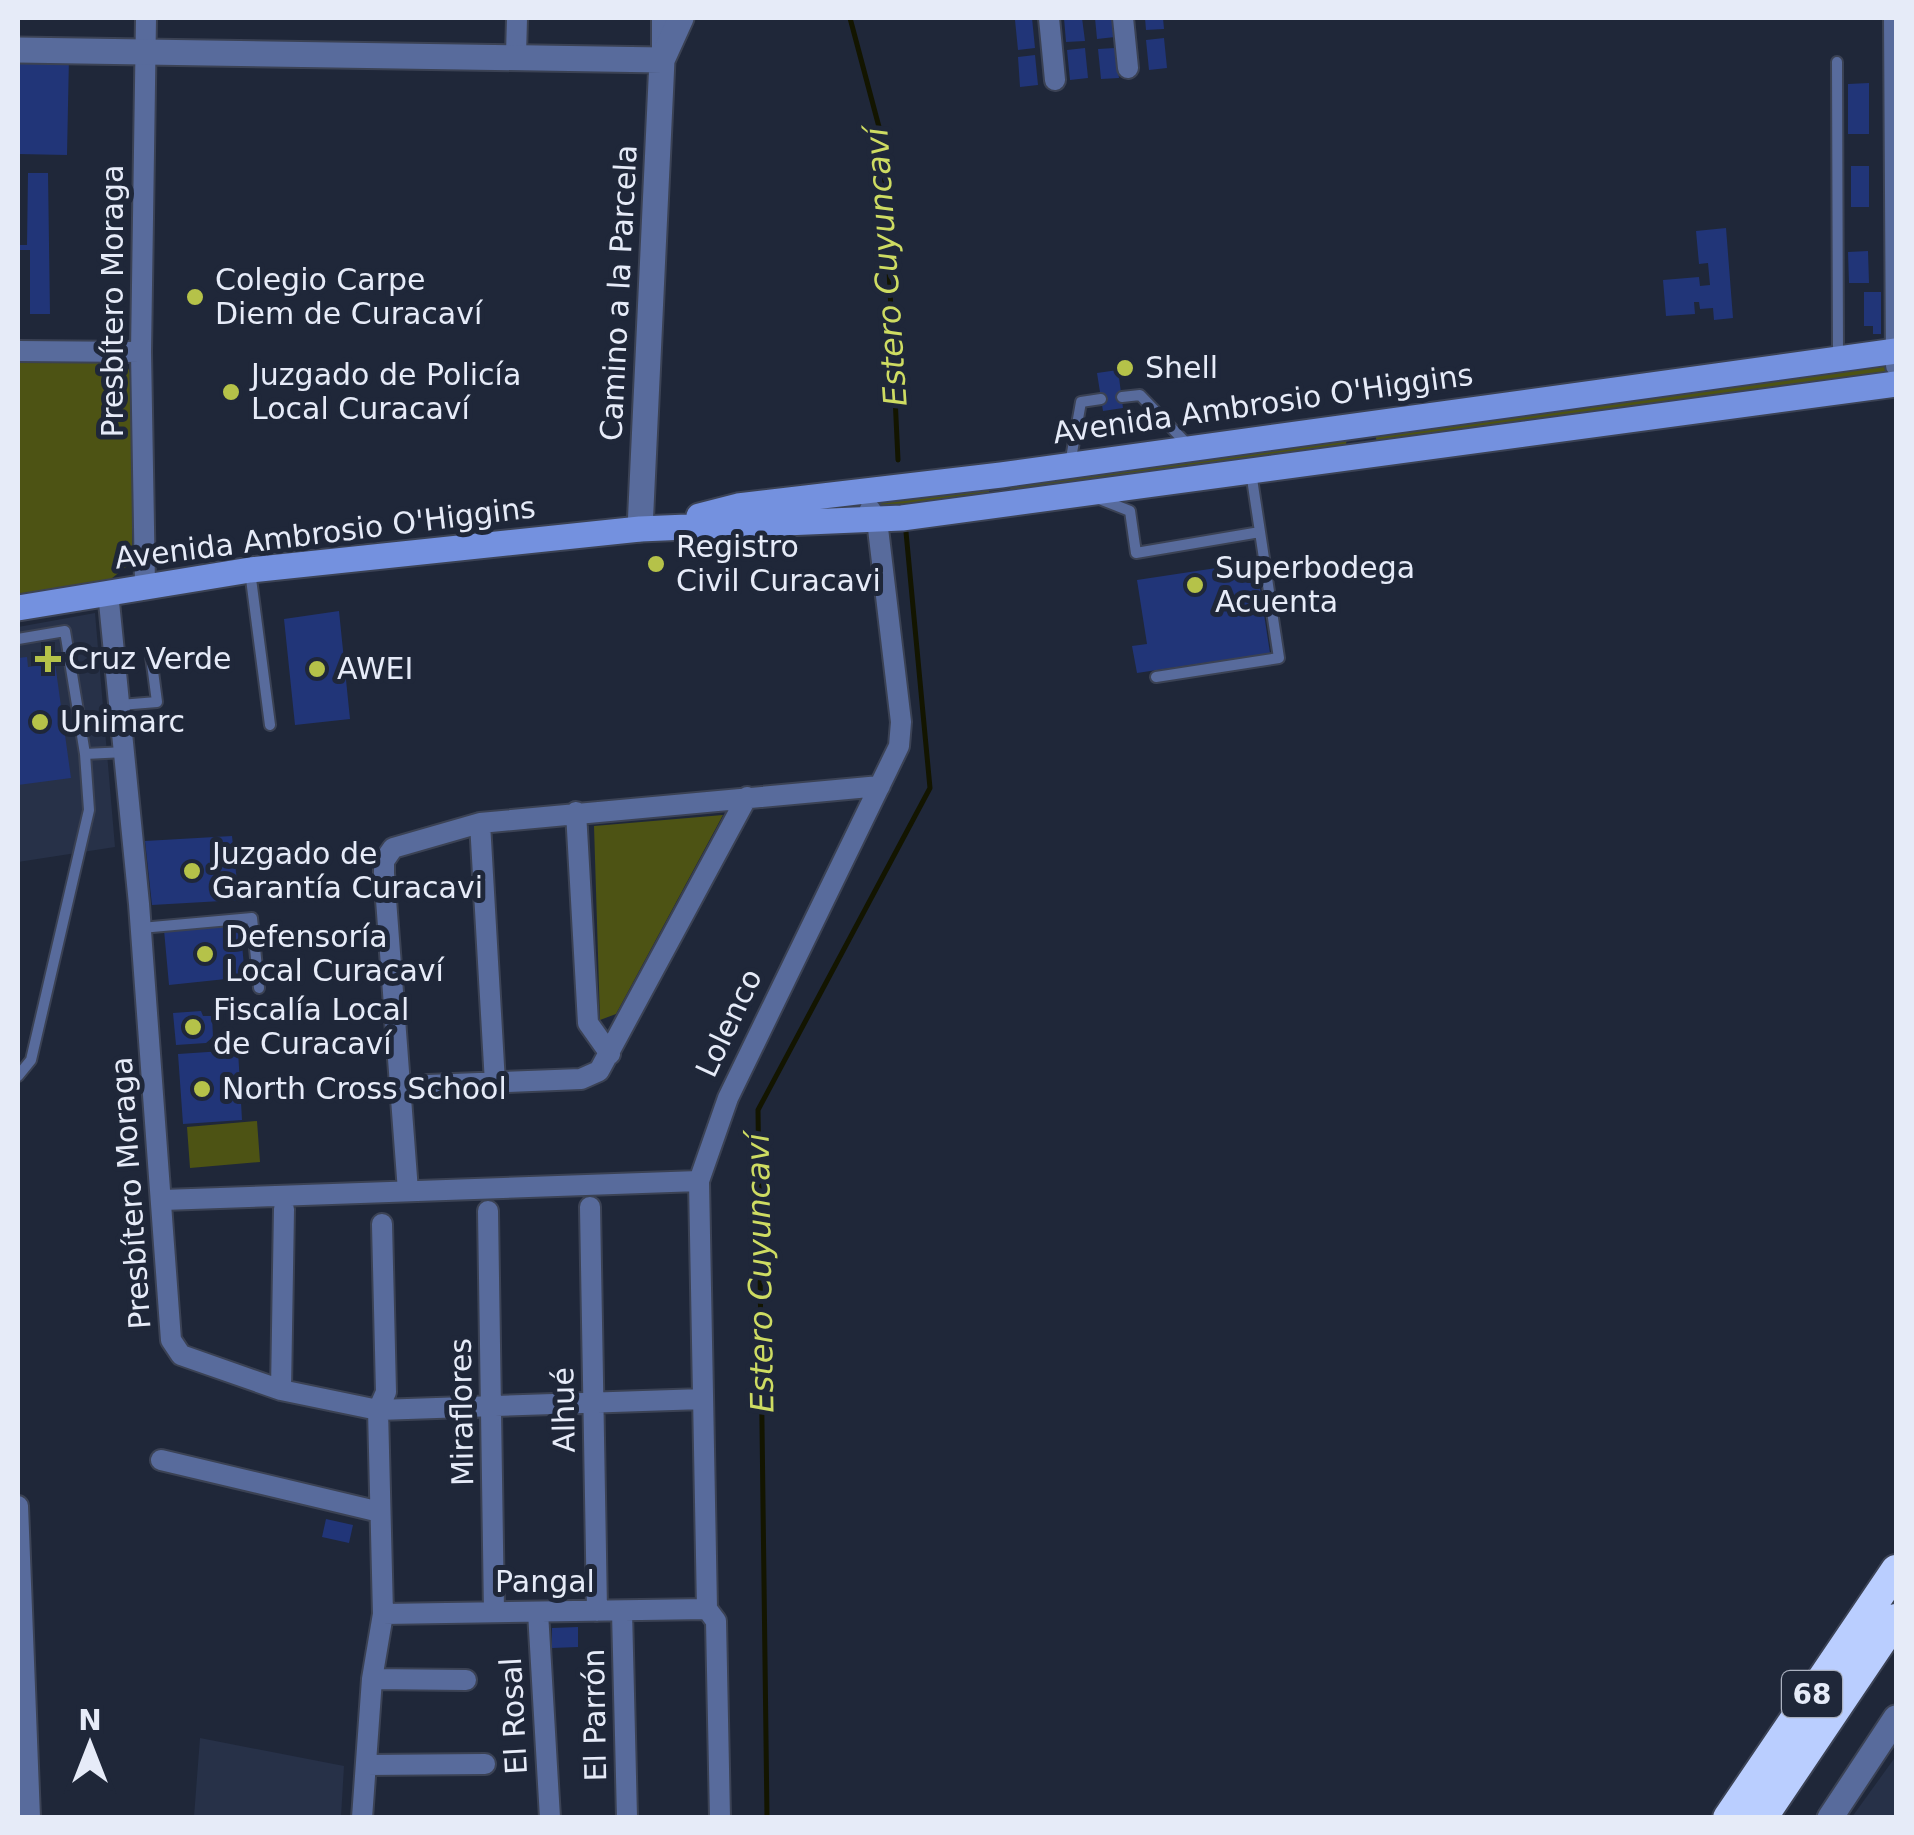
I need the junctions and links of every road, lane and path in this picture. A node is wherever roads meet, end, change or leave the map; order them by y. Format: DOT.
graph roads {
  1 [pos="146,18"];
  2 [pos="517,18"];
  3 [pos="662,18"];
  4 [pos="681,18"];
  5 [pos="1049,18"];
  6 [pos="1123,18"];
  7 [pos="1894,18"];
  8 [pos="18,50"];
  9 [pos="145,53"];
  10 [pos="516,55"];
  11 [pos="662,60"];
  12 [pos="1837,62"];
  13 [pos="1128,68"];
  14 [pos="1055,80"];
  15 [pos="18,351"];
  16 [pos="1896,351"];
  17 [pos="141,352"];
  18 [pos="1838,360"];
  19 [pos="1896,366"];
  20 [pos="1675,381"];
  21 [pos="1896,384"];
  22 [pos="1122,397"];
  23 [pos="1101,399"];
  24 [pos="1680,414"];
  25 [pos="1360,422"];
  26 [pos="1190,447"];
  27 [pos="1362,456"];
  28 [pos="1070,464"];
  29 [pos="1252,472"];
  30 [pos="876,491"];
  31 [pos="1088,494"];
  32 [pos="877,520"];
  33 [pos="640,530"];
  34 [pos="1260,532"];
  35 [pos="250,570"];
  36 [pos="145,585"];
  37 [pos="108,592"];
  38 [pos="18,608"];
  39 [pos="18,639"];
  40 [pos="151,656"];
  41 [pos="1156,678"];
  42 [pos="120,705"];
  43 [pos="270,725"];
  44 [pos="124,752"];
  45 [pos="85,754"];
  46 [pos="880,786"];
  47 [pos="746,798"];
  48 [pos="576,812"];
  49 [pos="480,823"];
  50 [pos="140,928"];
  51 [pos="259,988"];
  52 [pos="610,1054"];
  53 [pos="18,1076"];
  54 [pos="494,1083"];
  55 [pos="403,1086"];
  56 [pos="700,1181"];
  57 [pos="408,1192"];
  58 [pos="162,1200"];
  59 [pos="590,1207"];
  60 [pos="284,1209"];
  61 [pos="488,1211"];
  62 [pos="382,1224"];
  63 [pos="281,1390"];
  64 [pos="703,1399"];
  65 [pos="594,1401"];
  66 [pos="492,1403"];
  67 [pos="378,1410"];
  68 [pos="161,1460"];
  69 [pos="18,1506"];
  70 [pos="380,1512"];
  71 [pos="18,1539"];
  72 [pos="1896,1570"];
  73 [pos="707,1609"];
  74 [pos="597,1611"];
  75 [pos="622,1611"];
  76 [pos="494,1612"];
  77 [pos="538,1612"];
  78 [pos="383,1614"];
  79 [pos="1896,1620"];
  80 [pos="21,1622"];
  81 [pos="372,1679"];
  82 [pos="466,1680"];
  83 [pos="22,1700"];
  84 [pos="1896,1718"];
  85 [pos="486,1764"];
  86 [pos="366,1765"];
  87 [pos="23,1780"];
  88 [pos="30,1818"];
  89 [pos="362,1818"];
  90 [pos="550,1818"];
  91 [pos="627,1818"];
  92 [pos="720,1818"];
  93 [pos="1728,1818"];
  94 [pos="1762,1818"];
  95 [pos="1830,1818"];
  1 -- 9 [label="street, Presbítero Moraga"];
  2 -- 10 [label="street"];
  3 -- 11 [label="street"];
  4 -- 11 [label="street"];
  5 -- 14 [label="street"];
  6 -- 13 [label="street"];
  7 -- 16 [label="street"];
  8 -- 9 [label="street"];
  9 -- 10 [label="street"];
  9 -- 17 [label="street, Presbítero Moraga"];
  10 -- 11 [label="street"];
  11 -- 33 [label="street, Camino a la Parcela"];
  12 -- 18 [label="lane"];
  15 -- 17 [label="street"];
  16 -- 18 [label="main road, Avenida Ambrosio O'Higgins"];
  16 -- 19 [label="street"];
  17 -- 36 [label="street, Presbítero Moraga"];
  18 -- 20 [label="main road, Avenida Ambrosio O'Higgins"];
  20 -- 24 [label="main road"];
  20 -- 25 [label="main road, Avenida Ambrosio O'Higgins"];
  21 -- 24 [label="main road, Avenida Ambrosio O'Higgins"];
  22 -- 26 [label="lane"];
  23 -- 28 [label="lane"];
  24 -- 27 [label="main road, Avenida Ambrosio O'Higgins"];
  25 -- 26 [label="main road, Avenida Ambrosio O'Higgins"];
  25 -- 27 [label="main road"];
  26 -- 28 [label="main road, Avenida Ambrosio O'Higgins"];
  27 -- 29 [label="main road, Avenida Ambrosio O'Higgins"];
  28 -- 30 [label="main road, Avenida Ambrosio O'Higgins"];
  29 -- 31 [label="main road, Avenida Ambrosio O'Higgins"];
  29 -- 34 [label="lane"];
  30 -- 32 [label="street, Lolenco"];
  30 -- 33 [label="main road, Avenida Ambrosio O'Higgins"];
  31 -- 32 [label="main road, Avenida Ambrosio O'Higgins"];
  31 -- 34 [label="lane"];
  32 -- 33 [label="main road, Avenida Ambrosio O'Higgins"];
  32 -- 46 [label="street, Lolenco"];
  33 -- 35 [label="main road, Avenida Ambrosio O'Higgins"];
  34 -- 41 [label="lane"];
  35 -- 36 [label="main road, Avenida Ambrosio O'Higgins"];
  35 -- 43 [label="lane"];
  36 -- 37 [label="main road, Avenida Ambrosio O'Higgins"];
  37 -- 38 [label="main road, Avenida Ambrosio O'Higgins"];
  37 -- 42 [label="street, Presbítero Moraga"];
  39 -- 45 [label="lane"];
  40 -- 42 [label="lane"];
  42 -- 44 [label="street, Presbítero Moraga"];
  44 -- 45 [label="lane"];
  44 -- 50 [label="street, Presbítero Moraga"];
  45 -- 53 [label="lane"];
  46 -- 47 [label="street"];
  46 -- 56 [label="street, Lolenco"];
  47 -- 48 [label="street"];
  47 -- 52 [label="street"];
  48 -- 49 [label="street"];
  48 -- 52 [label="street"];
  49 -- 54 [label="street"];
  49 -- 55 [label="street"];
  50 -- 51 [label="lane"];
  50 -- 58 [label="street, Presbítero Moraga"];
  52 -- 54 [label="street"];
  54 -- 55 [label="street"];
  55 -- 57 [label="street"];
  56 -- 57 [label="street"];
  56 -- 64 [label="street, Lolenco"];
  57 -- 58 [label="street"];
  58 -- 63 [label="street, Presbítero Moraga"];
  59 -- 65 [label="street, Alhué"];
  60 -- 63 [label="street"];
  61 -- 66 [label="street, Miraflores"];
  62 -- 67 [label="street"];
  63 -- 67 [label="street, Presbítero Moraga"];
  64 -- 65 [label="street"];
  64 -- 73 [label="street, Lolenco"];
  65 -- 66 [label="street"];
  65 -- 74 [label="street, Alhué"];
  66 -- 67 [label="street"];
  66 -- 76 [label="street, Miraflores"];
  67 -- 70 [label="street"];
  68 -- 70 [label="street"];
  69 -- 71 [label="street"];
  70 -- 78 [label="street"];
  71 -- 80 [label="street"];
  72 -- 93 [label="highway, 68"];
  73 -- 75 [label="street, Pangal"];
  73 -- 92 [label="street, Lolenco"];
  74 -- 75 [label="street, Pangal"];
  74 -- 77 [label="street, Pangal"];
  75 -- 91 [label="street, El Parrón"];
  76 -- 77 [label="street, Pangal"];
  76 -- 78 [label="street, Pangal"];
  77 -- 90 [label="street, El Rosal"];
  78 -- 81 [label="street"];
  79 -- 94 [label="highway, 68"];
  80 -- 83 [label="street"];
  81 -- 82 [label="street"];
  81 -- 86 [label="street"];
  83 -- 87 [label="street"];
  84 -- 95 [label="street"];
  85 -- 86 [label="street"];
  86 -- 89 [label="street"];
  87 -- 88 [label="street"];
}
